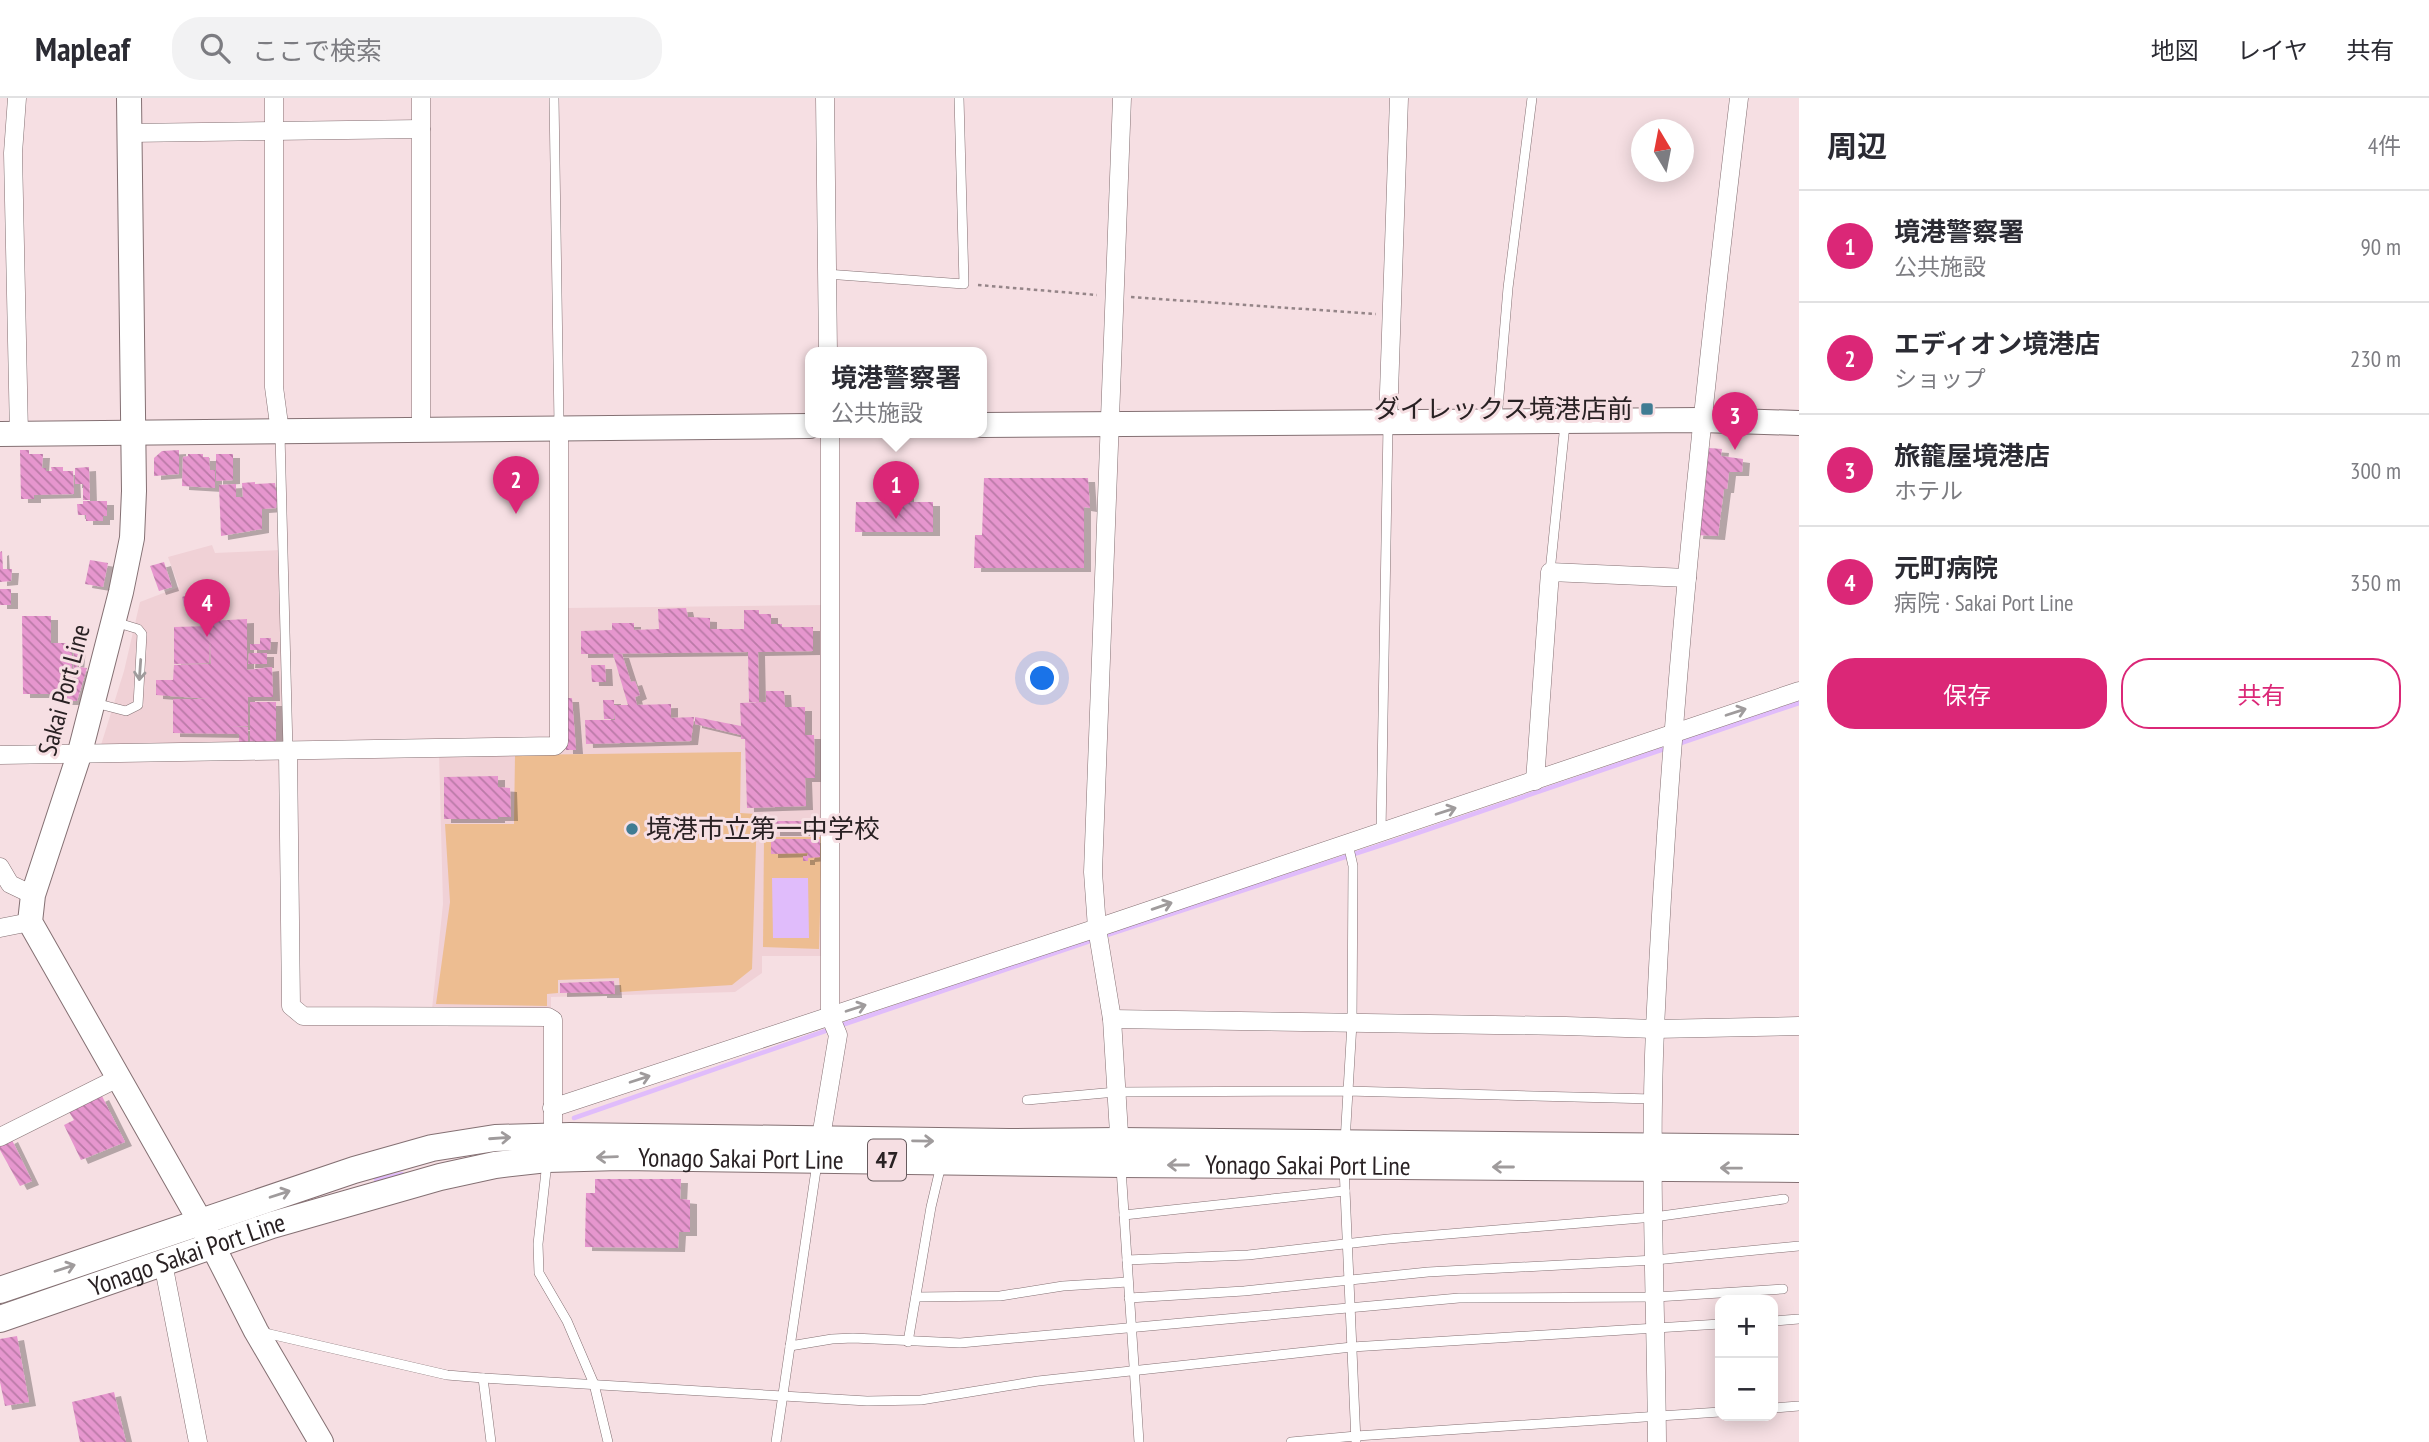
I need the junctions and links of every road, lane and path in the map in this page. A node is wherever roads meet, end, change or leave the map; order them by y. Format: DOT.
graph roads {
  1 [pos="17,98"];
  2 [pos="129,98"];
  3 [pos="274,98"];
  4 [pos="421,98"];
  5 [pos="554,98"];
  6 [pos="825,98"];
  7 [pos="959,98"];
  8 [pos="1122,98"];
  9 [pos="1399,98"];
  10 [pos="1532,98"];
  11 [pos="1739,98"];
  12 [pos="421,130"];
  13 [pos="275,131"];
  14 [pos="129,133"];
  15 [pos="6,154"];
  16 [pos="826,274"];
  17 [pos="964,284"];
  18 [pos="1115,296"];
  19 [pos="1392,316"];
  20 [pos="828,347"];
  21 [pos="1701,420"];
  22 [pos="1497,421"];
  23 [pos="1565,421"];
  24 [pos="1388,422"];
  25 [pos="1799,423"];
  26 [pos="987,425"];
  27 [pos="1111,425"];
  28 [pos="805,426"];
  29 [pos="559,429"];
  30 [pos="421,430"];
  31 [pos="280,432"];
  32 [pos="132,433"];
  33 [pos="9,434"];
  34 [pos="830,438"];
  35 [pos="1550,572"];
  36 [pos="1687,578"];
  37 [pos="113,622"];
  38 [pos="1799,691"];
  39 [pos="93,702"];
  40 [pos="1672,733"];
  41 [pos="288,751"];
  42 [pos="80,752"];
  43 [pos="0,755"];
  44 [pos="1535,781"];
  45 [pos="1381,833"];
  46 [pos="1348,844"];
  47 [pos="0,867"];
  48 [pos="33,895"];
  49 [pos="30,922"];
  50 [pos="0,928"];
  51 [pos="1097,928"];
  52 [pos="830,1016"];
  53 [pos="1112,1019"];
  54 [pos="1352,1023"];
  55 [pos="1799,1026"];
  56 [pos="1655,1029"];
  57 [pos="118,1078"];
  58 [pos="1347,1091"];
  59 [pos="1116,1092"];
  60 [pos="1653,1099"];
  61 [pos="1027,1100"];
  62 [pos="552,1108"];
  63 [pos="0,1137"];
  64 [pos="550,1148"];
  65 [pos="1799,1148"];
  66 [pos="819,1149"];
  67 [pos="1120,1152"];
  68 [pos="1654,1156"];
  69 [pos="942,1161"];
  70 [pos="1345,1166"];
  71 [pos="1799,1169"];
  72 [pos="1784,1199"];
  73 [pos="1125,1215"];
  74 [pos="1654,1217"];
  75 [pos="200,1221"];
  76 [pos="1347,1243"];
  77 [pos="214,1245"];
  78 [pos="1799,1246"];
  79 [pos="1127,1260"];
  80 [pos="1655,1260"];
  81 [pos="163,1263"];
  82 [pos="1349,1279"];
  83 [pos="1128,1282"];
  84 [pos="1783,1289"];
  85 [pos="0,1290"];
  86 [pos="916,1297"];
  87 [pos="1656,1297"];
  88 [pos="1129,1298"];
  89 [pos="1350,1306"];
  90 [pos="0,1319"];
  91 [pos="1799,1319"];
  92 [pos="1778,1321"];
  93 [pos="1715,1324"];
  94 [pos="1656,1328"];
  95 [pos="1132,1329"];
  96 [pos="256,1331"];
  97 [pos="908,1342"];
  98 [pos="790,1346"];
  99 [pos="1352,1347"];
  100 [pos="1134,1371"];
  101 [pos="483,1378"];
  102 [pos="594,1384"];
  103 [pos="782,1395"];
  104 [pos="1799,1406"];
  105 [pos="1778,1408"];
  106 [pos="1715,1412"];
  107 [pos="1657,1418"];
  108 [pos="1356,1439"];
  109 [pos="198,1442"];
  110 [pos="321,1442"];
  111 [pos="491,1442"];
  112 [pos="608,1442"];
  113 [pos="776,1442"];
  114 [pos="1139,1442"];
  115 [pos="1291,1442"];
  116 [pos="1657,1442"];
  1 -- 15 [label="street"];
  2 -- 14 [label="street, Sakai Port Line"];
  3 -- 13 [label="street"];
  4 -- 12 [label="street"];
  5 -- 29 [label="lane"];
  6 -- 16 [label="street"];
  7 -- 17 [label="lane"];
  8 -- 18 [label="street"];
  9 -- 19 [label="street"];
  10 -- 22 [label="lane"];
  11 -- 21 [label="street"];
  12 -- 13 [label="street"];
  12 -- 30 [label="street"];
  13 -- 14 [label="street"];
  13 -- 31 [label="street"];
  14 -- 32 [label="street, Sakai Port Line"];
  15 -- 33 [label="street"];
  16 -- 17 [label="lane"];
  16 -- 20 [label="street"];
  17 -- 18 [label="path"];
  18 -- 19 [label="path"];
  18 -- 27 [label="street"];
  19 -- 24 [label="street"];
  21 -- 23 [label="street"];
  21 -- 25 [label="street"];
  21 -- 36 [label="street"];
  22 -- 23 [label="street"];
  22 -- 24 [label="street"];
  23 -- 35 [label="lane"];
  24 -- 27 [label="street"];
  24 -- 45 [label="lane"];
  26 -- 27 [label="street"];
  27 -- 51 [label="street"];
  28 -- 29 [label="street"];
  29 -- 30 [label="street"];
  29 -- 41 [label="street"];
  30 -- 31 [label="street"];
  31 -- 32 [label="street"];
  31 -- 41 [label="lane"];
  32 -- 33 [label="street"];
  32 -- 37 [label="street, Sakai Port Line"];
  34 -- 52 [label="street"];
  35 -- 36 [label="street"];
  35 -- 44 [label="street"];
  36 -- 40 [label="street"];
  37 -- 39 [label="street, Sakai Port Line"];
  37 -- 39 [label="lane, one-way"];
  40 -- 38 [label="street, one-way"];
  39 -- 42 [label="street, Sakai Port Line"];
  40 -- 44 [label="street"];
  40 -- 56 [label="street"];
  41 -- 42 [label="street"];
  41 -- 62 [label="street"];
  42 -- 43 [label="street"];
  42 -- 48 [label="street, Sakai Port Line"];
  45 -- 44 [label="street, one-way"];
  45 -- 46 [label="street"];
  51 -- 46 [label="street, one-way"];
  46 -- 54 [label="lane"];
  47 -- 48 [label="street"];
  48 -- 49 [label="street, Sakai Port Line"];
  49 -- 50 [label="street"];
  49 -- 57 [label="street"];
  52 -- 51 [label="street, one-way"];
  51 -- 53 [label="street"];
  62 -- 52 [label="street, one-way"];
  52 -- 66 [label="street"];
  53 -- 54 [label="street"];
  53 -- 59 [label="street"];
  54 -- 56 [label="street"];
  54 -- 58 [label="lane"];
  55 -- 56 [label="street"];
  56 -- 60 [label="street"];
  57 -- 63 [label="street"];
  57 -- 75 [label="street"];
  58 -- 59 [label="lane"];
  58 -- 60 [label="lane"];
  58 -- 70 [label="lane"];
  59 -- 61 [label="lane"];
  59 -- 67 [label="street"];
  60 -- 68 [label="street"];
  62 -- 64 [label="street"];
  64 -- 66 [label="main road, Yonago Sakai Port Line / 47"];
  75 -- 64 [label="main road, Yonago Sakai Port Line / 47, one-way"];
  64 -- 77 [label="main road, Yonago Sakai Port Line / 47"];
  64 -- 102 [label="lane"];
  65 -- 68 [label="main road, Yonago Sakai Port Line / 47"];
  66 -- 67 [label="main road, Yonago Sakai Port Line / 47, one-way"];
  66 -- 69 [label="main road, Yonago Sakai Port Line / 47"];
  66 -- 98 [label="lane"];
  67 -- 69 [label="main road, Yonago Sakai Port Line / 47"];
  67 -- 70 [label="main road, Yonago Sakai Port Line / 47"];
  67 -- 73 [label="lane"];
  68 -- 70 [label="main road, Yonago Sakai Port Line / 47"];
  71 -- 68 [label="main road, Yonago Sakai Port Line / 47, one-way"];
  68 -- 74 [label="street"];
  69 -- 86 [label="lane"];
  70 -- 73 [label="lane"];
  70 -- 76 [label="lane"];
  72 -- 74 [label="lane"];
  73 -- 79 [label="lane"];
  74 -- 76 [label="lane"];
  74 -- 80 [label="street"];
  75 -- 77 [label="street"];
  85 -- 75 [label="main road, Yonago Sakai Port Line / 47, one-way"];
  76 -- 79 [label="lane"];
  76 -- 82 [label="lane"];
  77 -- 81 [label="main road, Yonago Sakai Port Line / 47"];
  77 -- 96 [label="street"];
  78 -- 80 [label="lane"];
  79 -- 83 [label="lane"];
  80 -- 82 [label="lane"];
  80 -- 87 [label="street"];
  81 -- 90 [label="main road, Yonago Sakai Port Line / 47"];
  81 -- 109 [label="street"];
  82 -- 88 [label="lane"];
  82 -- 89 [label="lane"];
  83 -- 86 [label="lane"];
  83 -- 88 [label="lane"];
  84 -- 87 [label="lane"];
  86 -- 97 [label="lane"];
  87 -- 89 [label="lane"];
  87 -- 94 [label="street"];
  88 -- 95 [label="lane"];
  89 -- 95 [label="lane"];
  89 -- 99 [label="lane"];
  91 -- 92 [label="lane"];
  93 -- 94 [label="lane"];
  94 -- 99 [label="lane"];
  94 -- 107 [label="street"];
  95 -- 97 [label="lane"];
  95 -- 100 [label="lane"];
  96 -- 101 [label="lane"];
  96 -- 110 [label="street"];
  97 -- 98 [label="lane"];
  98 -- 103 [label="lane"];
  99 -- 100 [label="lane"];
  99 -- 108 [label="lane"];
  100 -- 103 [label="lane"];
  100 -- 114 [label="lane"];
  101 -- 102 [label="lane"];
  101 -- 111 [label="lane"];
  102 -- 103 [label="lane"];
  102 -- 112 [label="lane"];
  103 -- 113 [label="lane"];
  104 -- 105 [label="lane"];
  106 -- 107 [label="lane"];
  107 -- 108 [label="lane"];
  107 -- 116 [label="street"];
  108 -- 115 [label="lane"];
}
